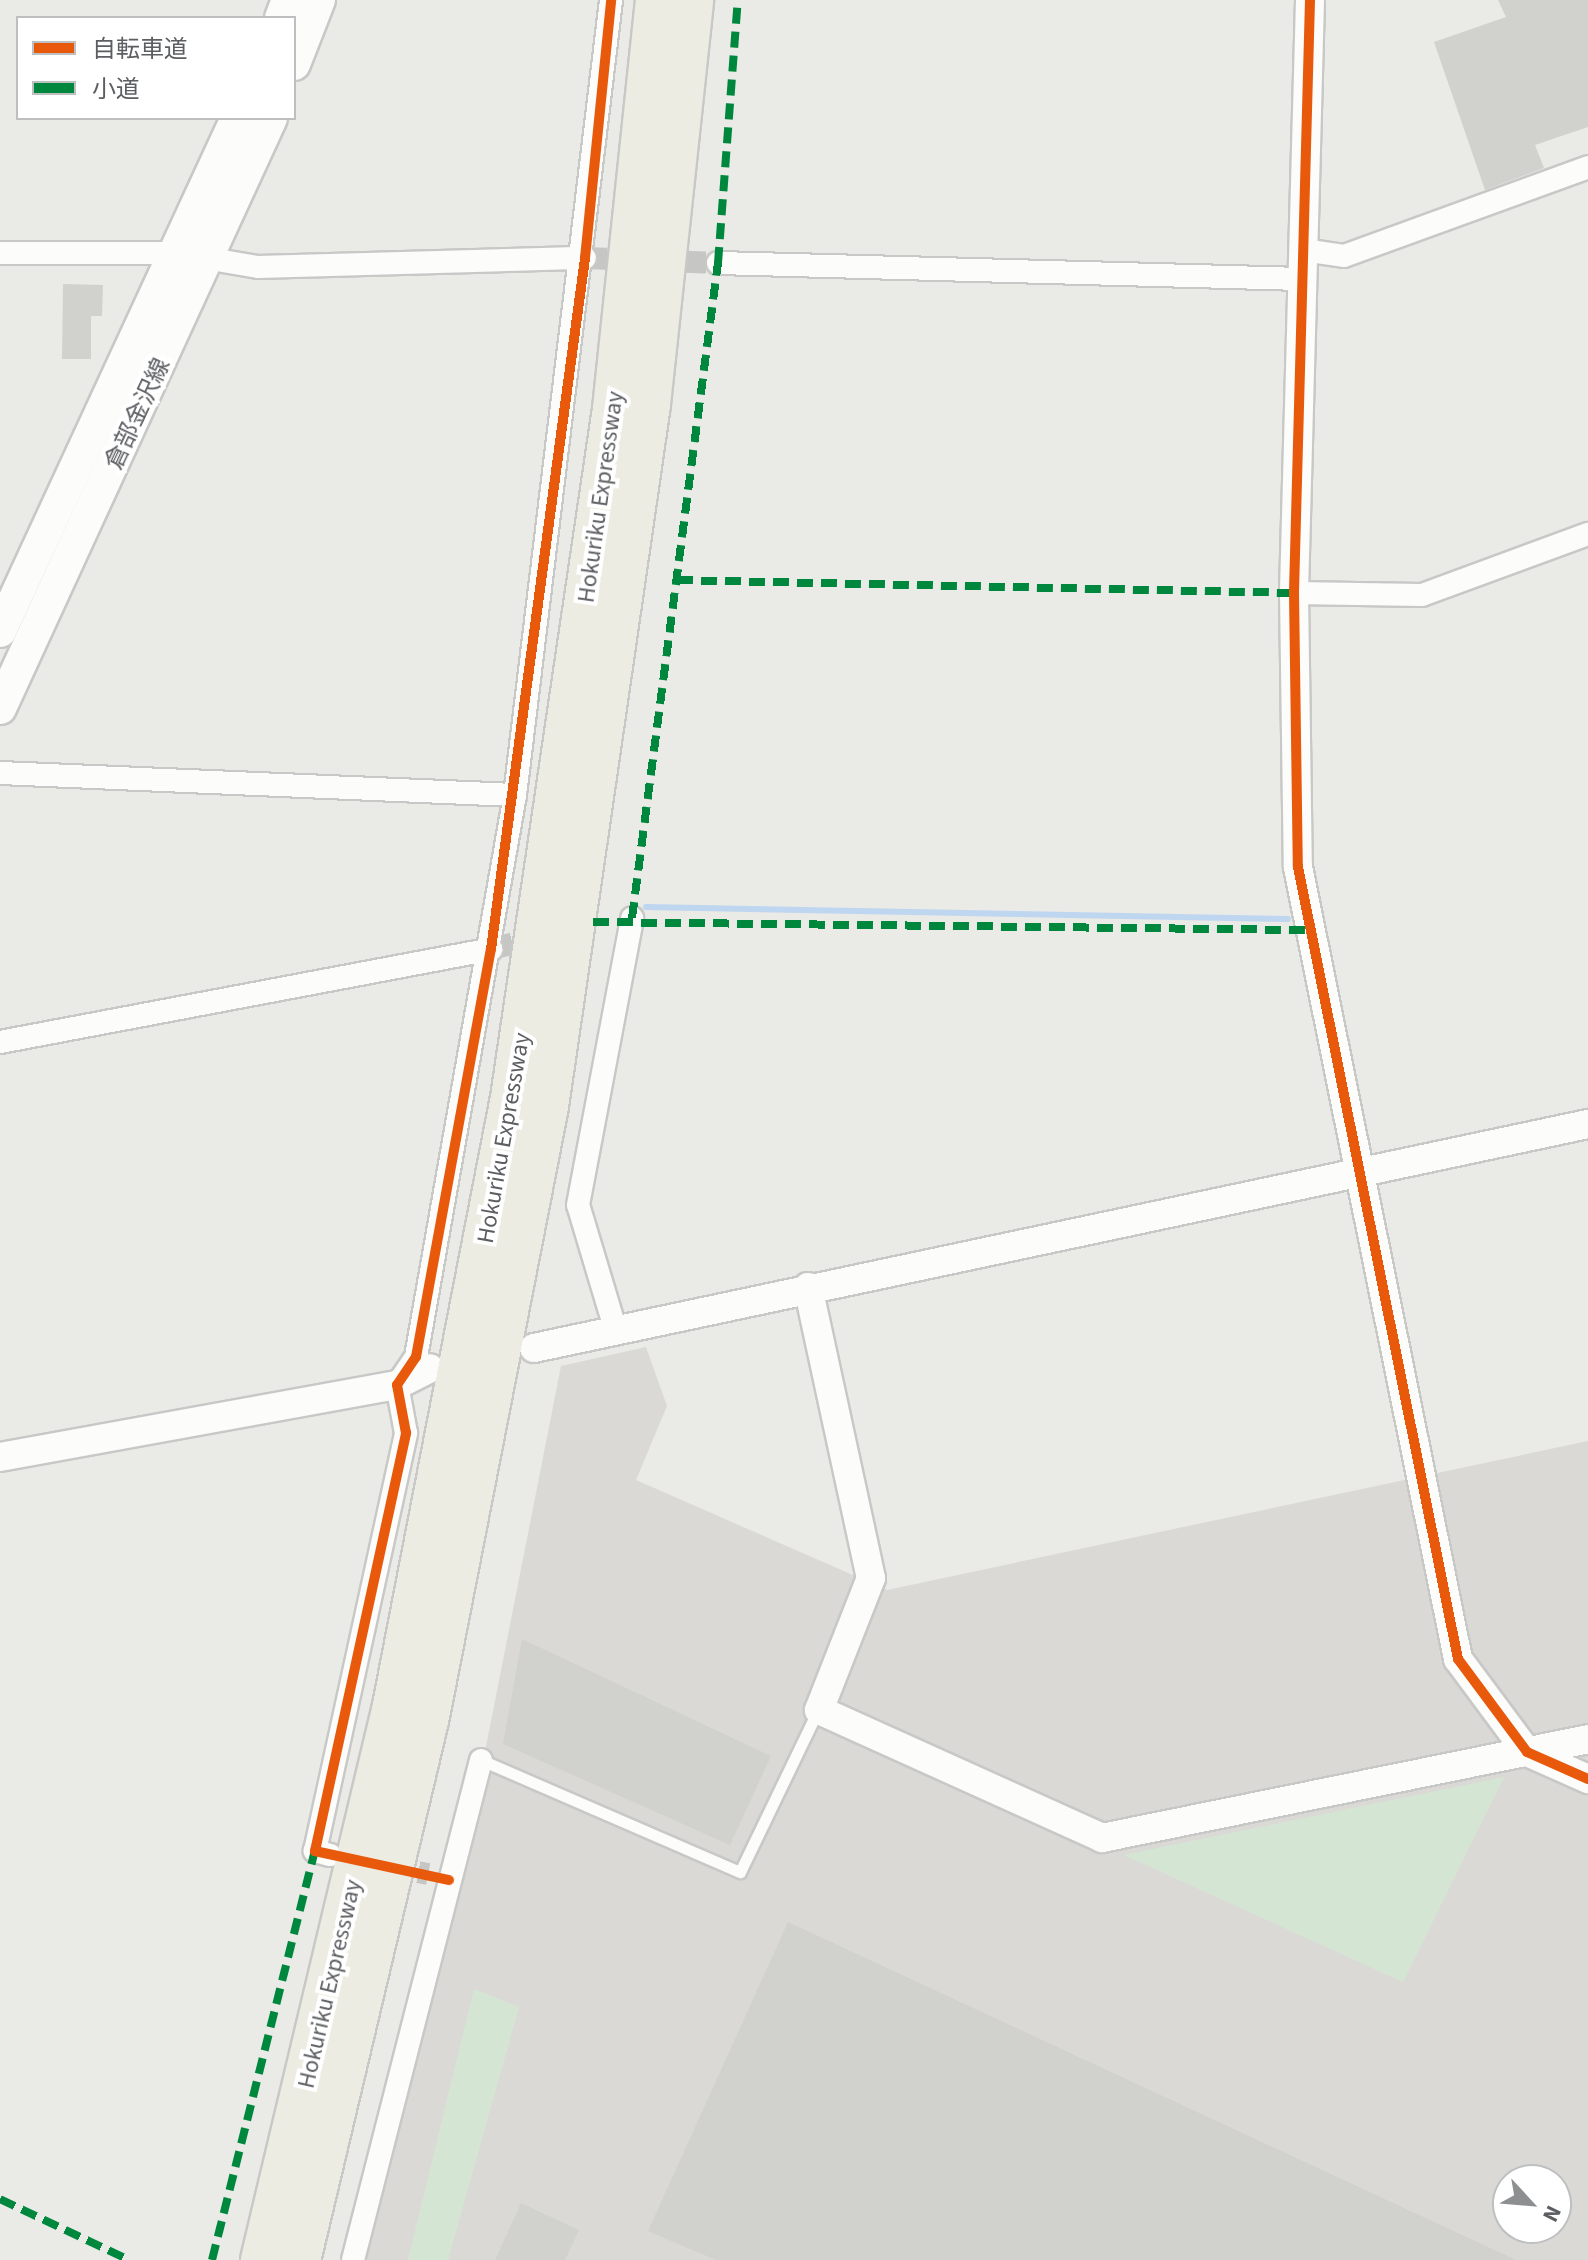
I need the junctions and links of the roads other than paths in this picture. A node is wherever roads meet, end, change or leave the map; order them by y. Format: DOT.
graph roads {
  1 [pos="319,0"];
  2 [pos="611,0"];
  3 [pos="657,0"];
  4 [pos="692,0"];
  5 [pos="1310,0"];
  6 [pos="296,59"];
  7 [pos="236,120"];
  8 [pos="270,120"];
  9 [pos="1588,167"];
  10 [pos="1303,250"];
  11 [pos="0,253"];
  12 [pos="176,253"];
  13 [pos="212,258"];
  14 [pos="585,258"];
  15 [pos="718,263"];
  16 [pos="1302,279"];
  17 [pos="1588,534"];
  18 [pos="1294,593"];
  19 [pos="0,631"];
  20 [pos="0,708"];
  21 [pos="0,773"];
  22 [pos="515,795"];
  23 [pos="632,918"];
  24 [pos="491,949"];
  25 [pos="0,1042"];
  26 [pos="1588,1124"];
  27 [pos="1355,1173"];
  28 [pos="808,1287"];
  29 [pos="615,1328"];
  30 [pos="534,1348"];
  31 [pos="430,1368"];
  32 [pos="397,1385"];
  33 [pos="0,1457"];
  34 [pos="819,1710"];
  35 [pos="1588,1739"];
  36 [pos="1527,1752"];
  37 [pos="481,1760"];
  38 [pos="1588,1779"];
  39 [pos="330,1855"];
  40 [pos="262,2260"];
  41 [pos="299,2260"];
  42 [pos="353,2260"];
  1 -- 6 [label="main road"];
  2 -- 14 [label="street"];
  3 -- 40 [label="highway, Hokuriku Expressway"];
  4 -- 41 [label="highway, Hokuriku Expressway"];
  5 -- 10 [label="street"];
  7 -- 12 [label="main road, 倉部金沢線"];
  8 -- 13 [label="main road, 倉部金沢線"];
  9 -- 10 [label="street"];
  10 -- 16 [label="street"];
  11 -- 12 [label="street"];
  12 -- 13 [label="street"];
  12 -- 19 [label="main road, 倉部金沢線"];
  13 -- 14 [label="street"];
  13 -- 20 [label="main road, 倉部金沢線"];
  14 -- 22 [label="street"];
  15 -- 16 [label="street"];
  16 -- 18 [label="street"];
  17 -- 18 [label="street"];
  18 -- 27 [label="street"];
  21 -- 22 [label="street"];
  22 -- 24 [label="street"];
  23 -- 29 [label="street"];
  24 -- 25 [label="street"];
  24 -- 32 [label="street"];
  26 -- 27 [label="street"];
  27 -- 28 [label="street"];
  27 -- 36 [label="street"];
  28 -- 29 [label="street"];
  28 -- 34 [label="street"];
  29 -- 30 [label="street"];
  31 -- 32 [label="street"];
  32 -- 33 [label="street"];
  32 -- 39 [label="street"];
  34 -- 36 [label="street"];
  34 -- 37 [label="lane"];
  35 -- 36 [label="street"];
  36 -- 38 [label="street"];
  37 -- 42 [label="street"];
}
